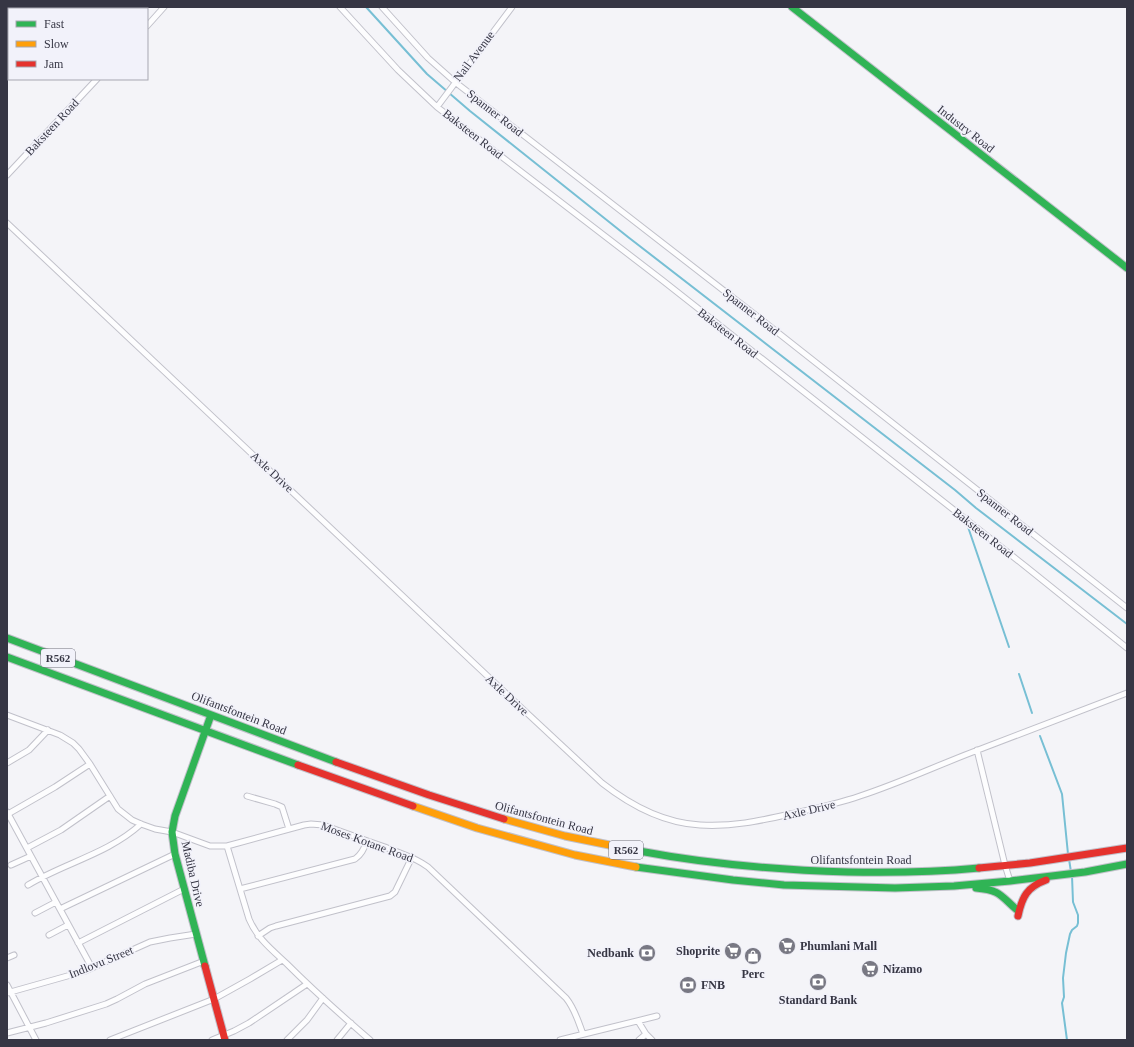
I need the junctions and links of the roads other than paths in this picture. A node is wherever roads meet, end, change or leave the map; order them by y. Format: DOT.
graph roads {
  1 [pos="164,7"];
  2 [pos="340,7"];
  3 [pos="382,7"];
  4 [pos="512,7"];
  5 [pos="792,7"];
  6 [pos="148,25"];
  7 [pos="96,80"];
  8 [pos="455,82"];
  9 [pos="437,107"];
  10 [pos="7,175"];
  11 [pos="7,223"];
  12 [pos="1127,268"];
  13 [pos="1127,608"];
  14 [pos="7,638"];
  15 [pos="1127,648"];
  16 [pos="7,657"];
  17 [pos="1127,693"];
  18 [pos="211,715"];
  19 [pos="8,717"];
  20 [pos="48,730"];
  21 [pos="206,731"];
  22 [pos="977,750"];
  23 [pos="7,763"];
  24 [pos="90,764"];
  25 [pos="110,796"];
  26 [pos="247,796"];
  27 [pos="8,813"];
  28 [pos="141,824"];
  29 [pos="289,829"];
  30 [pos="172,832"];
  31 [pos="367,841"];
  32 [pos="227,846"];
  33 [pos="27,848"];
  34 [pos="1127,848"];
  35 [pos="175,854"];
  36 [pos="31,856"];
  37 [pos="412,857"];
  38 [pos="1127,864"];
  39 [pos="11,865"];
  40 [pos="1005,866"];
  41 [pos="1062,875"];
  42 [pos="42,876"];
  43 [pos="1010,881"];
  44 [pos="28,885"];
  45 [pos="954,886"];
  46 [pos="240,889"];
  47 [pos="184,890"];
  48 [pos="56,902"];
  49 [pos="60,909"];
  50 [pos="35,913"];
  51 [pos="68,924"];
  52 [pos="196,934"];
  53 [pos="49,935"];
  54 [pos="258,936"];
  55 [pos="78,943"];
  56 [pos="14,955"];
  57 [pos="7,958"];
  58 [pos="282,960"];
  59 [pos="204,961"];
  60 [pos="92,968"];
  61 [pos="7,984"];
  62 [pos="307,984"];
  63 [pos="9,992"];
  64 [pos="323,998"];
  65 [pos="214,999"];
  66 [pos="657,1016"];
  67 [pos="638,1021"];
  68 [pos="351,1023"];
  69 [pos="29,1027"];
  70 [pos="7,1033"];
  71 [pos="583,1034"];
  72 [pos="646,1034"];
  73 [pos="225,1038"];
  74 [pos="36,1040"];
  75 [pos="110,1040"];
  76 [pos="212,1040"];
  77 [pos="287,1040"];
  78 [pos="337,1040"];
  79 [pos="370,1040"];
  80 [pos="560,1040"];
  81 [pos="639,1040"];
  82 [pos="652,1040"];
  1 -- 6 [label="street"];
  2 -- 9 [label="street, Baksteen Road"];
  3 -- 8 [label="street, Spanner Road"];
  4 -- 8 [label="street, Nail Avenue"];
  5 -- 12 [label="main road, Industry Road"];
  7 -- 10 [label="street, Baksteen Road"];
  8 -- 9 [label="street, Nail Avenue"];
  8 -- 13 [label="street, Spanner Road"];
  9 -- 15 [label="street, Baksteen Road"];
  11 -- 22 [label="street, Axle Drive"];
  14 -- 18 [label="main road, Olifantsfontein Road / R562"];
  16 -- 21 [label="main road, R562"];
  17 -- 22 [label="street, Axle Drive"];
  18 -- 21 [label="main road, Madiba Drive"];
  18 -- 40 [label="main road, Olifantsfontein Road / R562"];
  19 -- 20 [label="street, Moses Kotane Road"];
  20 -- 23 [label="street"];
  20 -- 24 [label="street, Moses Kotane Road"];
  21 -- 30 [label="main road, Madiba Drive"];
  21 -- 45 [label="main road, R562"];
  22 -- 40 [label="street"];
  24 -- 25 [label="street, Moses Kotane Road"];
  24 -- 27 [label="street"];
  25 -- 28 [label="street, Moses Kotane Road"];
  25 -- 33 [label="street"];
  26 -- 29 [label="street"];
  27 -- 33 [label="street"];
  28 -- 30 [label="street, Moses Kotane Road"];
  28 -- 42 [label="street"];
  29 -- 31 [label="street, Moses Kotane Road"];
  29 -- 32 [label="street, Moses Kotane Road"];
  30 -- 32 [label="street, Moses Kotane Road"];
  30 -- 35 [label="main road, Madiba Drive"];
  31 -- 37 [label="street, Moses Kotane Road"];
  31 -- 46 [label="street"];
  32 -- 46 [label="street"];
  33 -- 36 [label="street"];
  34 -- 40 [label="main road, Olifantsfontein Road / R562"];
  35 -- 47 [label="main road, Madiba Drive"];
  35 -- 49 [label="street"];
  36 -- 39 [label="street"];
  36 -- 42 [label="street"];
  37 -- 54 [label="street"];
  37 -- 71 [label="street, Moses Kotane Road"];
  38 -- 41 [label="main road, R562"];
  40 -- 43 [label="street"];
  41 -- 43 [label="main road, R562"];
  41 -- 45 [label="main road"];
  42 -- 44 [label="street"];
  42 -- 48 [label="street"];
  43 -- 45 [label="main road, R562"];
  46 -- 54 [label="street"];
  47 -- 52 [label="main road, Madiba Drive"];
  47 -- 55 [label="street"];
  48 -- 49 [label="street"];
  48 -- 50 [label="street"];
  49 -- 51 [label="street"];
  51 -- 53 [label="street"];
  51 -- 55 [label="street"];
  52 -- 59 [label="main road, Madiba Drive"];
  52 -- 60 [label="street, Indlovu Street"];
  54 -- 58 [label="street"];
  55 -- 60 [label="street"];
  56 -- 57 [label="street"];
  58 -- 62 [label="street"];
  58 -- 65 [label="street"];
  59 -- 65 [label="main road, Madiba Drive"];
  59 -- 69 [label="street"];
  60 -- 63 [label="street, Indlovu Street"];
  61 -- 63 [label="street"];
  62 -- 64 [label="street"];
  62 -- 73 [label="street"];
  63 -- 69 [label="street"];
  64 -- 68 [label="street"];
  64 -- 77 [label="street"];
  65 -- 73 [label="main road, Madiba Drive"];
  65 -- 75 [label="street"];
  66 -- 67 [label="street"];
  67 -- 71 [label="street"];
  67 -- 72 [label="street"];
  68 -- 78 [label="street"];
  68 -- 79 [label="street"];
  69 -- 70 [label="street"];
  69 -- 74 [label="street"];
  71 -- 80 [label="street"];
  72 -- 81 [label="street"];
  72 -- 82 [label="street"];
  73 -- 76 [label="street"];
}
